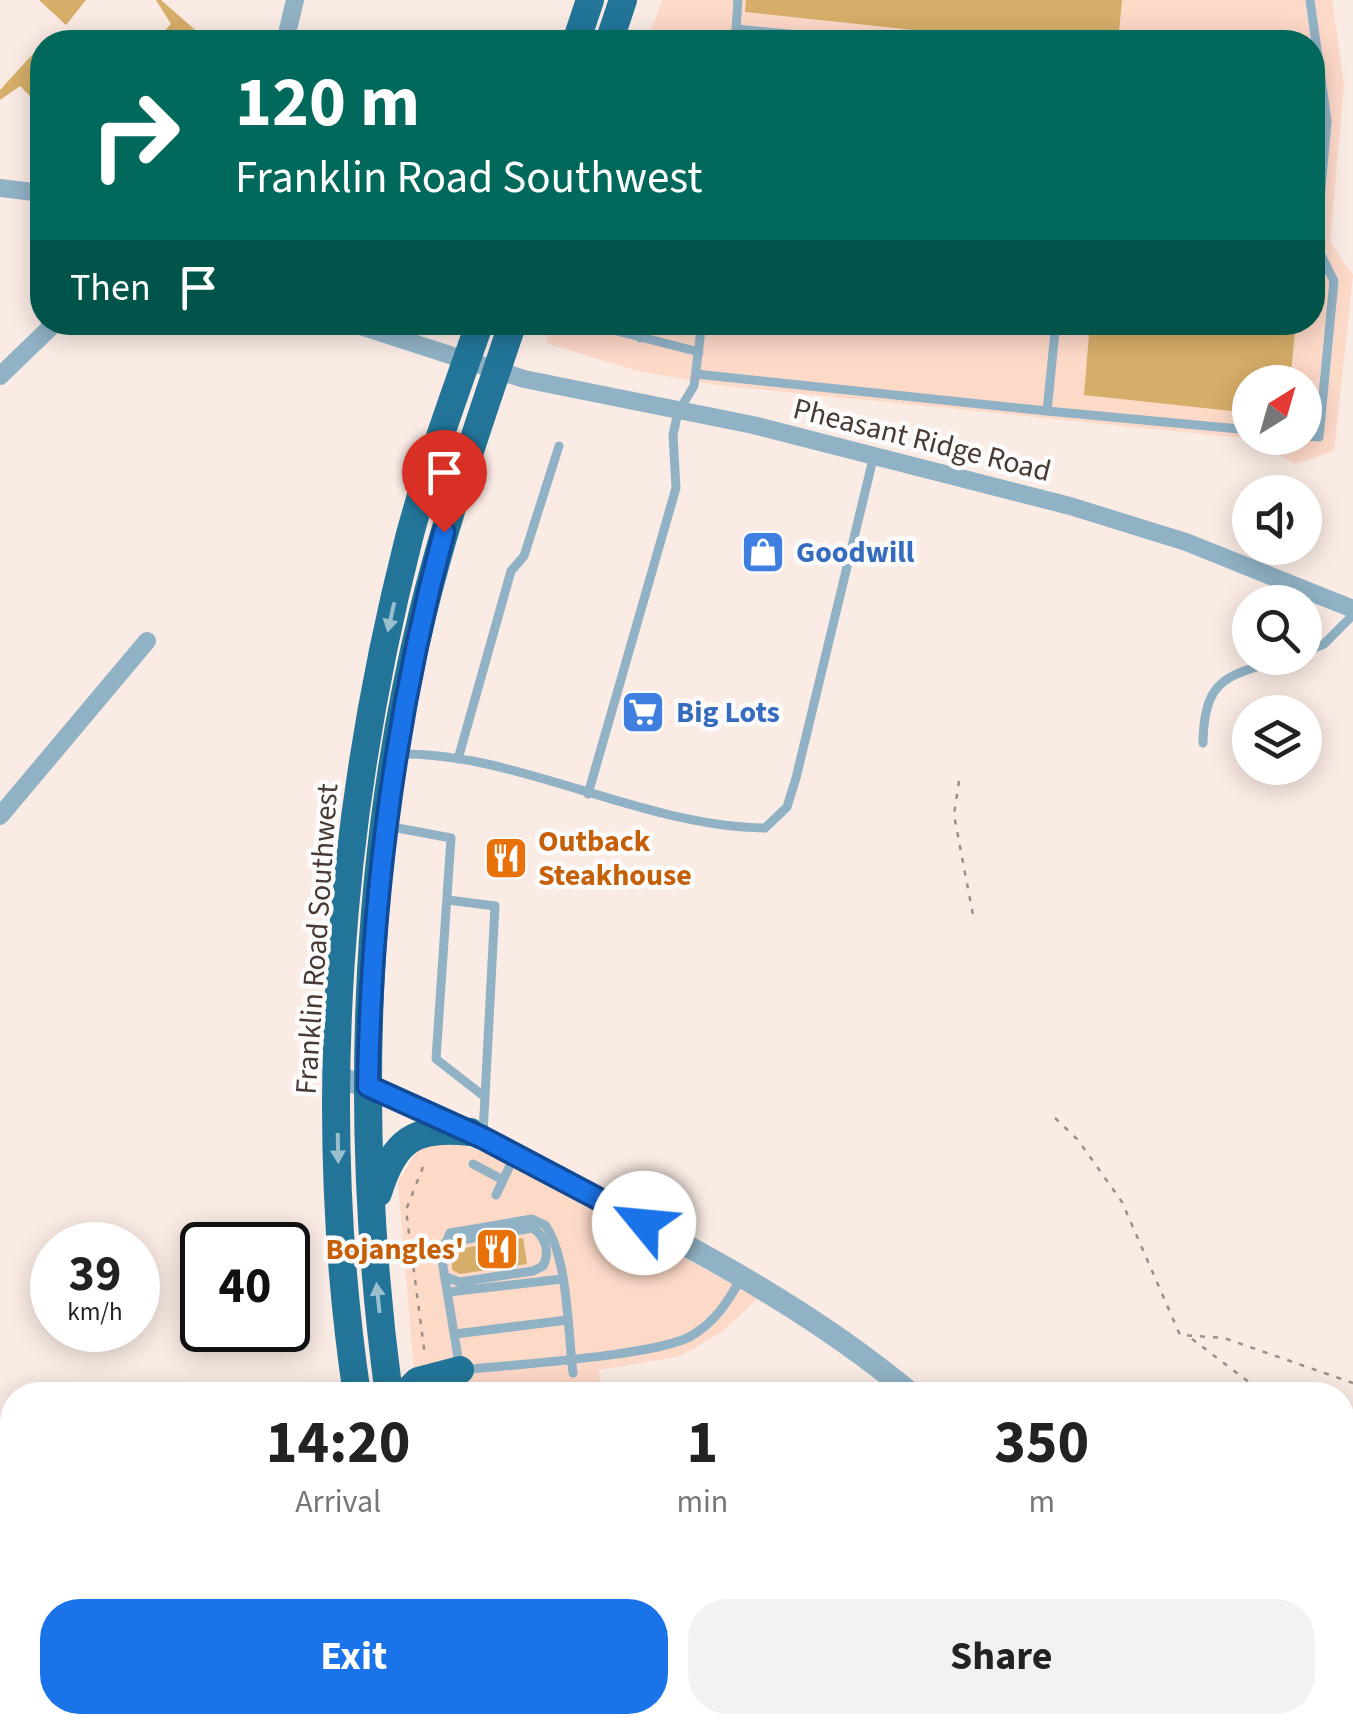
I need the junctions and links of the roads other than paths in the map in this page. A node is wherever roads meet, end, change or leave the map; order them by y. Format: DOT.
graph roads {
  1 [pos="295,0"];
  2 [pos="590,0"];
  3 [pos="624,0"];
  4 [pos="738,0"];
  5 [pos="1310,0"];
  6 [pos="736,29"];
  7 [pos="288,30"];
  8 [pos="580,30"];
  9 [pos="613,30"];
  10 [pos="746,30"];
  11 [pos="1314,30"];
  12 [pos="1325,107"];
  13 [pos="1325,144"];
  14 [pos="0,188"];
  15 [pos="30,192"];
  16 [pos="1325,264"];
  17 [pos="43,335"];
  18 [pos="390,335"];
  19 [pos="475,335"];
  20 [pos="509,335"];
  21 [pos="628,335"];
  22 [pos="641,335"];
  23 [pos="700,335"];
  24 [pos="1055,335"];
  25 [pos="640,338"];
  26 [pos="698,352"];
  27 [pos="467,359"];
  28 [pos="497,370"];
  29 [pos="696,374"];
  30 [pos="0,376"];
  31 [pos="1322,406"];
  32 [pos="1048,411"];
  33 [pos="678,412"];
  34 [pos="1232,428"];
  35 [pos="560,446"];
  36 [pos="874,455"];
  37 [pos="1353,612"];
  38 [pos="148,641"];
  39 [pos="1322,642"];
  40 [pos="1233,675"];
  41 [pos="1203,743"];
  42 [pos="395,754"];
  43 [pos="458,758"];
  44 [pos="588,794"];
  45 [pos="0,816"];
  46 [pos="385,825"];
  47 [pos="448,900"];
  48 [pos="337,1077"];
  49 [pos="368,1086"];
  50 [pos="485,1097"];
  51 [pos="476,1135"];
  52 [pos="515,1155"];
  53 [pos="473,1164"];
  54 [pos="503,1180"];
  55 [pos="496,1195"];
  56 [pos="372,1213"];
  57 [pos="440,1249"];
  58 [pos="444,1276"];
  59 [pos="742,1276"];
  60 [pos="562,1279"];
  61 [pos="449,1292"];
  62 [pos="566,1320"];
  63 [pos="455,1334"];
  64 [pos="571,1357"];
  65 [pos="573,1373"];
  66 [pos="464,1375"];
  67 [pos="356,1382"];
  68 [pos="388,1382"];
  69 [pos="416,1382"];
  70 [pos="895,1382"];
  1 -- 7 [label="street"];
  2 -- 8 [label="highway"];
  3 -- 9 [label="highway"];
  4 -- 6 [label="lane"];
  5 -- 11 [label="lane"];
  6 -- 10 [label="lane"];
  12 -- 13 [label="lane"];
  14 -- 15 [label="street"];
  16 -- 31 [label="lane"];
  17 -- 30 [label="street"];
  18 -- 27 [label="street, Pheasant Ridge Road"];
  19 -- 27 [label="highway, Franklin Road Southwest"];
  20 -- 28 [label="highway, Franklin Road Southwest"];
  21 -- 25 [label="lane"];
  22 -- 25 [label="lane"];
  23 -- 26 [label="lane"];
  24 -- 32 [label="lane"];
  25 -- 26 [label="lane"];
  26 -- 29 [label="lane"];
  27 -- 28 [label="street, Pheasant Ridge Road"];
  27 -- 48 [label="highway, Franklin Road Southwest, one-way"];
  28 -- 33 [label="street, Pheasant Ridge Road"];
  28 -- 42 [label="highway, Franklin Road Southwest"];
  29 -- 32 [label="lane"];
  29 -- 33 [label="lane"];
  32 -- 34 [label="lane"];
  33 -- 36 [label="street, Pheasant Ridge Road"];
  33 -- 44 [label="lane"];
  35 -- 43 [label="lane"];
  36 -- 37 [label="street, Pheasant Ridge Road"];
  36 -- 44 [label="lane"];
  37 -- 39 [label="lane"];
  38 -- 45 [label="street"];
  40 -- 41 [label="lane"];
  42 -- 43 [label="lane"];
  42 -- 46 [label="highway, Franklin Road Southwest"];
  43 -- 44 [label="lane"];
  46 -- 47 [label="lane"];
  46 -- 49 [label="highway, Franklin Road Southwest"];
  47 -- 50 [label="lane"];
  47 -- 50 [label="lane"];
  48 -- 49 [label="street"];
  48 -- 67 [label="highway, Franklin Road Southwest, one-way"];
  49 -- 51 [label="street"];
  49 -- 56 [label="highway, Franklin Road Southwest"];
  50 -- 51 [label="lane"];
  51 -- 52 [label="street"];
  51 -- 56 [label="highway"];
  52 -- 54 [label="lane"];
  52 -- 59 [label="street"];
  53 -- 54 [label="lane"];
  54 -- 55 [label="lane"];
  68 -- 56 [label="highway, Franklin Road Southwest, one-way"];
  57 -- 58 [label="lane"];
  57 -- 58 [label="lane"];
  57 -- 60 [label="lane"];
  58 -- 61 [label="lane"];
  59 -- 64 [label="lane"];
  59 -- 70 [label="street"];
  60 -- 61 [label="lane"];
  60 -- 62 [label="lane"];
  61 -- 63 [label="lane"];
  62 -- 63 [label="lane"];
  62 -- 64 [label="lane"];
  63 -- 66 [label="lane"];
  64 -- 65 [label="lane"];
  64 -- 66 [label="lane"];
  66 -- 69 [label="highway"];
}
